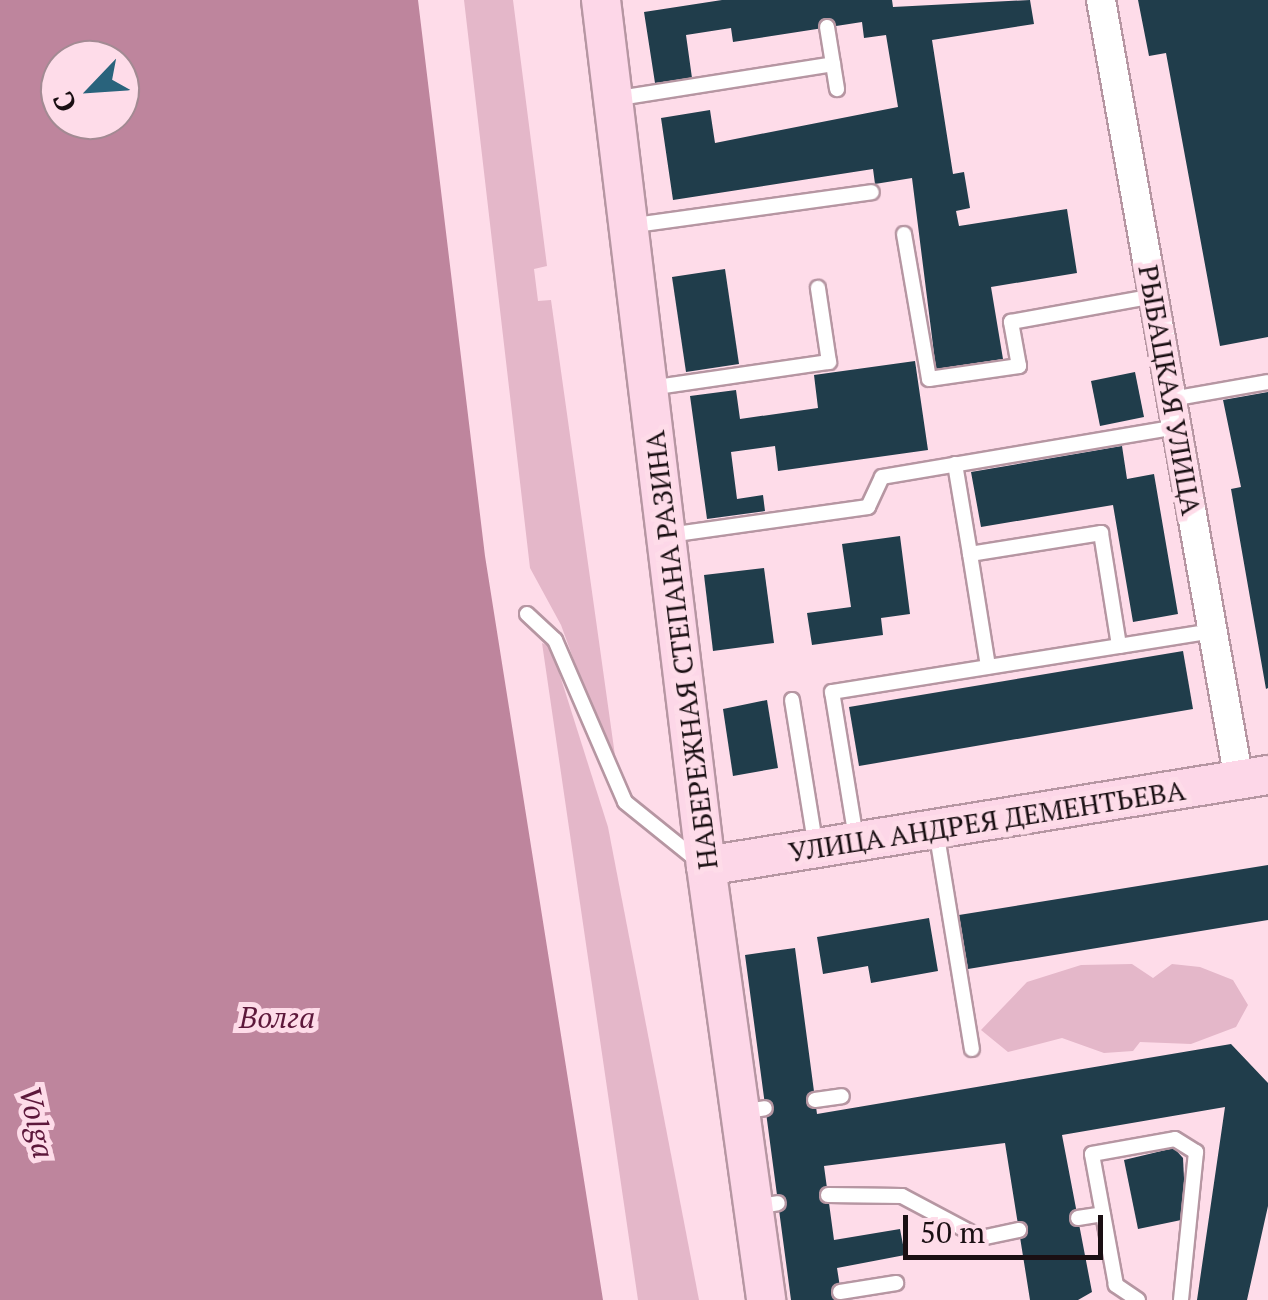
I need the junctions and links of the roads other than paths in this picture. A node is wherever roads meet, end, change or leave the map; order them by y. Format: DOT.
graph roads {
  1 [pos="601,0"];
  2 [pos="1101,0"];
  3 [pos="827,27"];
  4 [pos="834,64"];
  5 [pos="837,89"];
  6 [pos="613,100"];
  7 [pos="872,192"];
  8 [pos="628,226"];
  9 [pos="904,234"];
  10 [pos="818,288"];
  11 [pos="1154,296"];
  12 [pos="1268,382"];
  13 [pos="649,388"];
  14 [pos="1172,398"];
  15 [pos="1177,428"];
  16 [pos="956,464"];
  17 [pos="669,535"];
  18 [pos="970,554"];
  19 [pos="527,614"];
  20 [pos="1212,631"];
  21 [pos="1119,646"];
  22 [pos="988,667"];
  23 [pos="792,700"];
  24 [pos="1254,778"];
  25 [pos="936,829"];
  26 [pos="856,842"];
  27 [pos="816,848"];
  28 [pos="706,866"];
  29 [pos="972,1049"];
  30 [pos="842,1096"];
  31 [pos="815,1100"];
  32 [pos="828,1195"];
  33 [pos="1103,1214"];
  34 [pos="1078,1218"];
  35 [pos="1019,1230"];
  36 [pos="896,1283"];
  37 [pos="840,1292"];
  38 [pos="766,1300"];
  39 [pos="1138,1300"];
  40 [pos="1181,1300"];
  1 -- 6 [label="street, НАБЕРЕЖНАЯ СТЕПАНА РАЗИНА"];
  2 -- 11 [label="street, РЫБАЦКАЯ УЛИЦА"];
  3 -- 4 [label="lane"];
  4 -- 5 [label="lane"];
  4 -- 6 [label="lane"];
  6 -- 8 [label="street, НАБЕРЕЖНАЯ СТЕПАНА РАЗИНА"];
  7 -- 8 [label="lane"];
  8 -- 13 [label="street, НАБЕРЕЖНАЯ СТЕПАНА РАЗИНА"];
  9 -- 11 [label="lane"];
  10 -- 13 [label="lane"];
  11 -- 14 [label="street, РЫБАЦКАЯ УЛИЦА"];
  12 -- 14 [label="lane"];
  13 -- 17 [label="street, НАБЕРЕЖНАЯ СТЕПАНА РАЗИНА"];
  14 -- 15 [label="street, РЫБАЦКАЯ УЛИЦА"];
  15 -- 16 [label="lane"];
  15 -- 20 [label="street, РЫБАЦКАЯ УЛИЦА"];
  16 -- 17 [label="lane"];
  16 -- 18 [label="lane"];
  17 -- 28 [label="street, НАБЕРЕЖНАЯ СТЕПАНА РАЗИНА"];
  18 -- 21 [label="lane"];
  18 -- 22 [label="lane"];
  19 -- 28 [label="lane"];
  20 -- 21 [label="lane"];
  20 -- 24 [label="street, РЫБАЦКАЯ УЛИЦА"];
  21 -- 22 [label="lane"];
  22 -- 26 [label="lane"];
  23 -- 27 [label="lane"];
  24 -- 25 [label="street, УЛИЦА АНДРЕЯ ДЕМЕНТЬЕВА"];
  25 -- 26 [label="street, УЛИЦА АНДРЕЯ ДЕМЕНТЬЕВА"];
  25 -- 29 [label="lane"];
  26 -- 27 [label="street, УЛИЦА АНДРЕЯ ДЕМЕНТЬЕВА"];
  27 -- 28 [label="street, УЛИЦА АНДРЕЯ ДЕМЕНТЬЕВА"];
  28 -- 38 [label="street, НАБЕРЕЖНАЯ СТЕПАНА РАЗИНА"];
  30 -- 31 [label="lane"];
  32 -- 35 [label="lane"];
  33 -- 34 [label="lane"];
  33 -- 39 [label="lane"];
  33 -- 40 [label="lane"];
  36 -- 37 [label="lane"];
}
